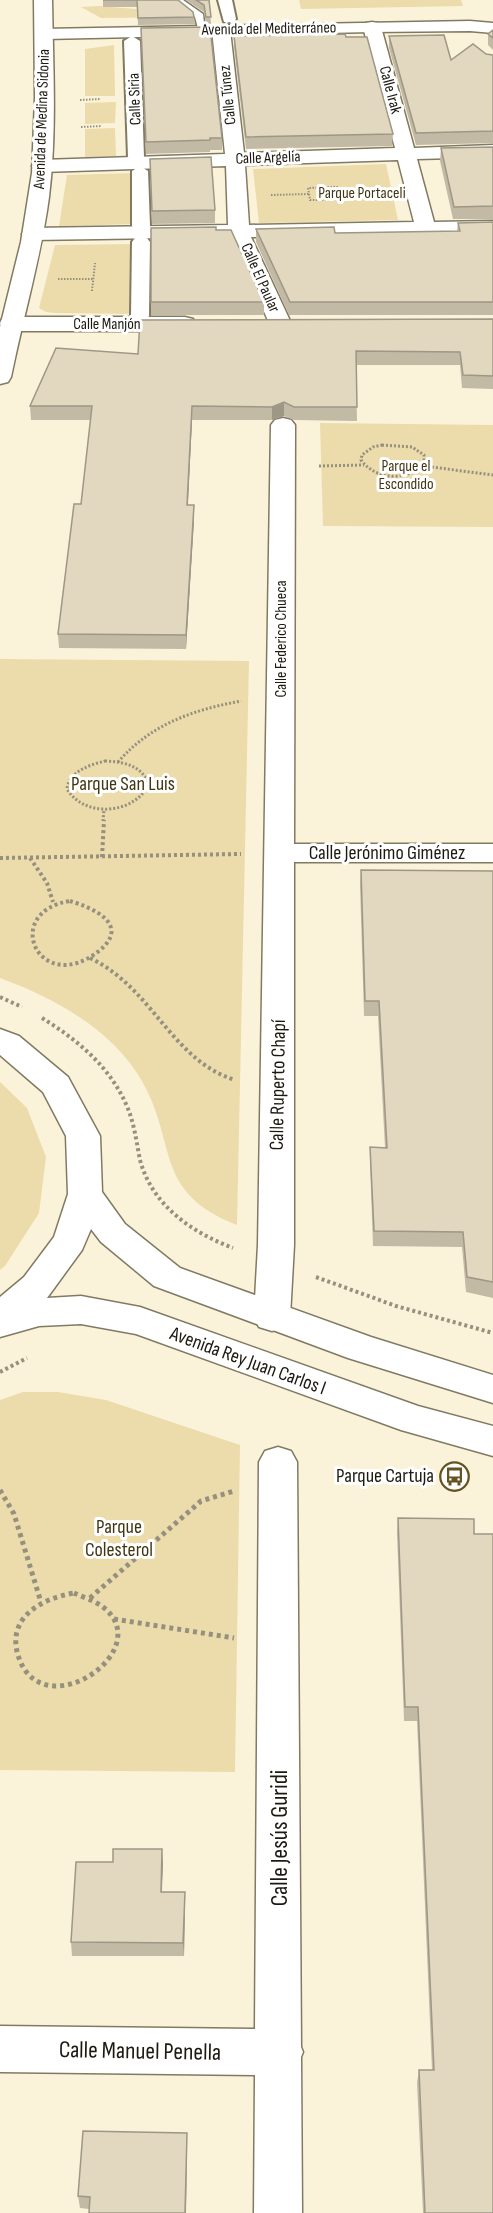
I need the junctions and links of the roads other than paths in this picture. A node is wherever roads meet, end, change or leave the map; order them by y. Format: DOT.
graph roads {
  1 [pos="45,0"];
  2 [pos="177,0"];
  3 [pos="225,0"];
  4 [pos="217,26"];
  5 [pos="419,26"];
  6 [pos="372,27"];
  7 [pos="493,28"];
  8 [pos="44,33"];
  9 [pos="132,41"];
  10 [pos="474,46"];
  11 [pos="493,151"];
  12 [pos="407,153"];
  13 [pos="235,160"];
  14 [pos="42,166"];
  15 [pos="493,227"];
  16 [pos="426,228"];
  17 [pos="239,232"];
  18 [pos="32,234"];
  19 [pos="140,316"];
  20 [pos="10,324"];
  21 [pos="210,324"];
  22 [pos="257,325"];
  23 [pos="280,325"];
  24 [pos="304,325"];
  25 [pos="0,377"];
  26 [pos="283,425"];
  27 [pos="280,853"];
  28 [pos="493,853"];
  29 [pos="3,1041"];
  30 [pos="85,1194"];
  31 [pos="0,1317"];
  32 [pos="272,1317"];
  33 [pos="0,1323"];
  34 [pos="493,1389"];
  35 [pos="493,1441"];
  36 [pos="278,1470"];
  37 [pos="0,2049"];
  38 [pos="280,2052"];
  39 [pos="278,2213"];
  1 -- 8 [label="street, Avenida de Medina Sidonia"];
  2 -- 4 [label="lane"];
  3 -- 4 [label="street"];
  4 -- 6 [label="street, Avenida del Mediterráneo"];
  4 -- 8 [label="street, Avenida del Mediterráneo"];
  4 -- 13 [label="street, Calle Túnez"];
  5 -- 6 [label="street, Avenida del Mediterráneo"];
  5 -- 7 [label="street, Avenida del Mediterráneo"];
  5 -- 10 [label="street"];
  6 -- 12 [label="street, Calle Irak"];
  8 -- 14 [label="street, Avenida de Medina Sidonia"];
  9 -- 19 [label="street, Calle Siria"];
  11 -- 12 [label="street, Calle Argelia"];
  12 -- 13 [label="street, Calle Argelia"];
  12 -- 16 [label="street, Calle Irak"];
  13 -- 14 [label="street, Calle Argelia"];
  13 -- 17 [label="street, Calle El Paular"];
  14 -- 18 [label="street, Avenida de Medina Sidonia"];
  15 -- 16 [label="street"];
  16 -- 17 [label="street"];
  17 -- 18 [label="street"];
  17 -- 23 [label="street, Calle El Paular"];
  18 -- 20 [label="street, Avenida de Medina Sidonia"];
  20 -- 21 [label="street, Calle Manjón"];
  20 -- 25 [label="street, Avenida de Medina Sidonia"];
  22 -- 23 [label="street"];
  23 -- 24 [label="street"];
  26 -- 27 [label="street, Calle Federico Chueca"];
  27 -- 28 [label="street, Calle Jerónimo Giménez"];
  27 -- 32 [label="street, Calle Ruperto Chapí"];
  29 -- 30 [label="street"];
  30 -- 31 [label="street"];
  30 -- 32 [label="street"];
  32 -- 34 [label="street"];
  33 -- 35 [label="street, Avenida Rey Juan Carlos I"];
  36 -- 38 [label="street, Calle Jesús Guridi"];
  37 -- 38 [label="street, Calle Manuel Penella"];
  38 -- 39 [label="street, Calle Jesús Guridi"];
}
